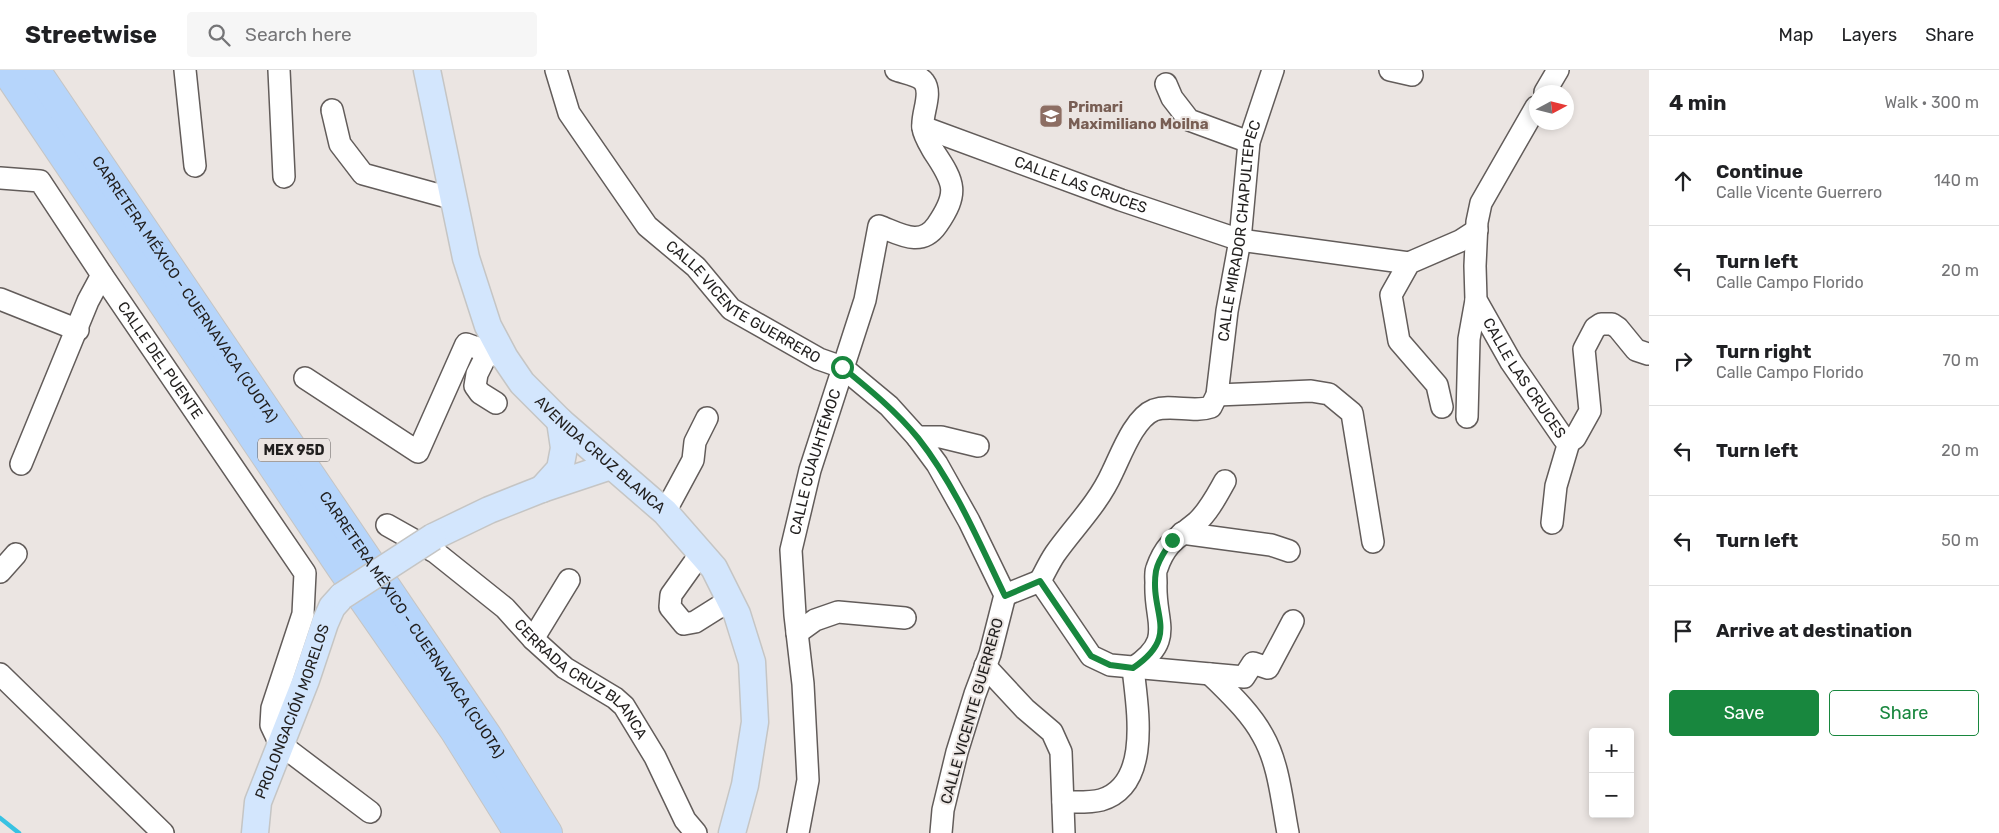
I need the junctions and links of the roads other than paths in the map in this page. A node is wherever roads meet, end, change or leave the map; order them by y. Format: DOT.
graph roads {
  1 [pos="5,70"];
  2 [pos="36,70"];
  3 [pos="185,70"];
  4 [pos="279,70"];
  5 [pos="427,70"];
  6 [pos="556,70"];
  7 [pos="896,70"];
  8 [pos="1273,70"];
  9 [pos="1390,70"];
  10 [pos="1558,70"];
  11 [pos="1412,74"];
  12 [pos="1166,84"];
  13 [pos="1549,85"];
  14 [pos="332,110"];
  15 [pos="1529,119"];
  16 [pos="923,127"];
  17 [pos="1249,142"];
  18 [pos="195,166"];
  19 [pos="284,177"];
  20 [pos="0,178"];
  21 [pos="454,199"];
  22 [pos="1478,230"];
  23 [pos="1240,240"];
  24 [pos="1409,263"];
  25 [pos="102,275"];
  26 [pos="0,299"];
  27 [pos="1476,300"];
  28 [pos="78,330"];
  29 [pos="497,355"];
  30 [pos="1646,358"];
  31 [pos="842,367"];
  32 [pos="304,378"];
  33 [pos="1217,395"];
  34 [pos="496,404"];
  35 [pos="1442,407"];
  36 [pos="1467,417"];
  37 [pos="707,418"];
  38 [pos="560,421"];
  39 [pos="917,437"];
  40 [pos="1569,442"];
  41 [pos="978,446"];
  42 [pos="21,464"];
  43 [pos="611,466"];
  44 [pos="1225,481"];
  45 [pos="542,489"];
  46 [pos="665,512"];
  47 [pos="1552,523"];
  48 [pos="387,525"];
  49 [pos="1182,533"];
  50 [pos="1373,542"];
  51 [pos="434,544"];
  52 [pos="1289,551"];
  53 [pos="701,553"];
  54 [pos="16,554"];
  55 [pos="0,572"];
  56 [pos="569,580"];
  57 [pos="1040,581"];
  58 [pos="1005,596"];
  59 [pos="730,600"];
  60 [pos="905,618"];
  61 [pos="1294,620"];
  62 [pos="797,633"];
  63 [pos="533,639"];
  64 [pos="985,666"];
  65 [pos="1133,668"];
  66 [pos="0,674"];
  67 [pos="1210,674"];
  68 [pos="280,744"];
  69 [pos="1063,802"];
  70 [pos="370,812"];
  71 [pos="163,833"];
  72 [pos="255,833"];
  73 [pos="518,833"];
  74 [pos="548,833"];
  75 [pos="696,833"];
  76 [pos="732,833"];
  77 [pos="798,833"];
  78 [pos="942,833"];
  79 [pos="1064,833"];
  80 [pos="1288,833"];
  1 -- 73 [label="highway, CARRETERA MÉXICO - CUERNAVACA (CUOTA) / MEX 95D"];
  2 -- 74 [label="highway, CARRETERA MÉXICO - CUERNAVACA (CUOTA) / MEX 95D"];
  3 -- 18 [label="street"];
  4 -- 19 [label="street"];
  5 -- 21 [label="main road, AVENIDA CRUZ BLANCA"];
  6 -- 31 [label="street, CALLE VICENTE GUERRERO"];
  7 -- 16 [label="street, CALLE CUAUHTÉMOC"];
  8 -- 17 [label="street, CALLE MIRADOR CHAPULTEPEC"];
  9 -- 11 [label="street"];
  10 -- 13 [label="street"];
  12 -- 17 [label="street"];
  14 -- 21 [label="street"];
  15 -- 22 [label="street, CALLE LAS CRUCES"];
  16 -- 23 [label="street, CALLE LAS CRUCES"];
  16 -- 31 [label="street, CALLE CUAUHTÉMOC"];
  17 -- 23 [label="street, CALLE MIRADOR CHAPULTEPEC"];
  20 -- 25 [label="street, CALLE DEL PUENTE"];
  21 -- 29 [label="main road, AVENIDA CRUZ BLANCA"];
  22 -- 24 [label="street"];
  22 -- 27 [label="street, CALLE LAS CRUCES"];
  23 -- 24 [label="street, CALLE LAS CRUCES"];
  23 -- 33 [label="street, CALLE MIRADOR CHAPULTEPEC"];
  24 -- 35 [label="street"];
  25 -- 28 [label="street"];
  25 -- 68 [label="street, CALLE DEL PUENTE"];
  26 -- 28 [label="street"];
  27 -- 36 [label="street"];
  27 -- 40 [label="street, CALLE LAS CRUCES"];
  28 -- 42 [label="street"];
  29 -- 32 [label="street"];
  29 -- 34 [label="street"];
  29 -- 38 [label="main road, AVENIDA CRUZ BLANCA"];
  30 -- 40 [label="street, CALLE LAS CRUCES"];
  31 -- 39 [label="street, CALLE VICENTE GUERRERO"];
  31 -- 62 [label="street, CALLE CUAUHTÉMOC"];
  33 -- 50 [label="street"];
  33 -- 57 [label="street"];
  37 -- 46 [label="street"];
  38 -- 43 [label="main road, AVENIDA CRUZ BLANCA"];
  38 -- 45 [label="main road"];
  39 -- 41 [label="street"];
  39 -- 58 [label="street, CALLE VICENTE GUERRERO"];
  40 -- 47 [label="street"];
  43 -- 45 [label="main road"];
  43 -- 46 [label="main road, AVENIDA CRUZ BLANCA"];
  44 -- 49 [label="street"];
  45 -- 51 [label="main road"];
  46 -- 53 [label="main road, AVENIDA CRUZ BLANCA"];
  48 -- 51 [label="street, CERRADA CRUZ BLANCA"];
  49 -- 52 [label="street"];
  49 -- 65 [label="street"];
  51 -- 63 [label="street, CERRADA CRUZ BLANCA"];
  51 -- 68 [label="main road, PROLONGACIÓN MORELOS, bridge"];
  53 -- 59 [label="main road, AVENIDA CRUZ BLANCA"];
  53 -- 59 [label="street"];
  54 -- 55 [label="street"];
  56 -- 63 [label="street"];
  57 -- 58 [label="street"];
  57 -- 65 [label="street"];
  58 -- 64 [label="street, CALLE VICENTE GUERRERO"];
  59 -- 76 [label="main road, AVENIDA CRUZ BLANCA"];
  60 -- 62 [label="street"];
  61 -- 67 [label="street"];
  62 -- 77 [label="street, CALLE CUAUHTÉMOC"];
  63 -- 75 [label="street, CERRADA CRUZ BLANCA"];
  64 -- 69 [label="street"];
  64 -- 78 [label="street, CALLE VICENTE GUERRERO"];
  65 -- 67 [label="street"];
  65 -- 69 [label="street"];
  66 -- 71 [label="street"];
  67 -- 80 [label="street"];
  68 -- 70 [label="street"];
  68 -- 72 [label="main road, PROLONGACIÓN MORELOS"];
  69 -- 79 [label="street"];
}
